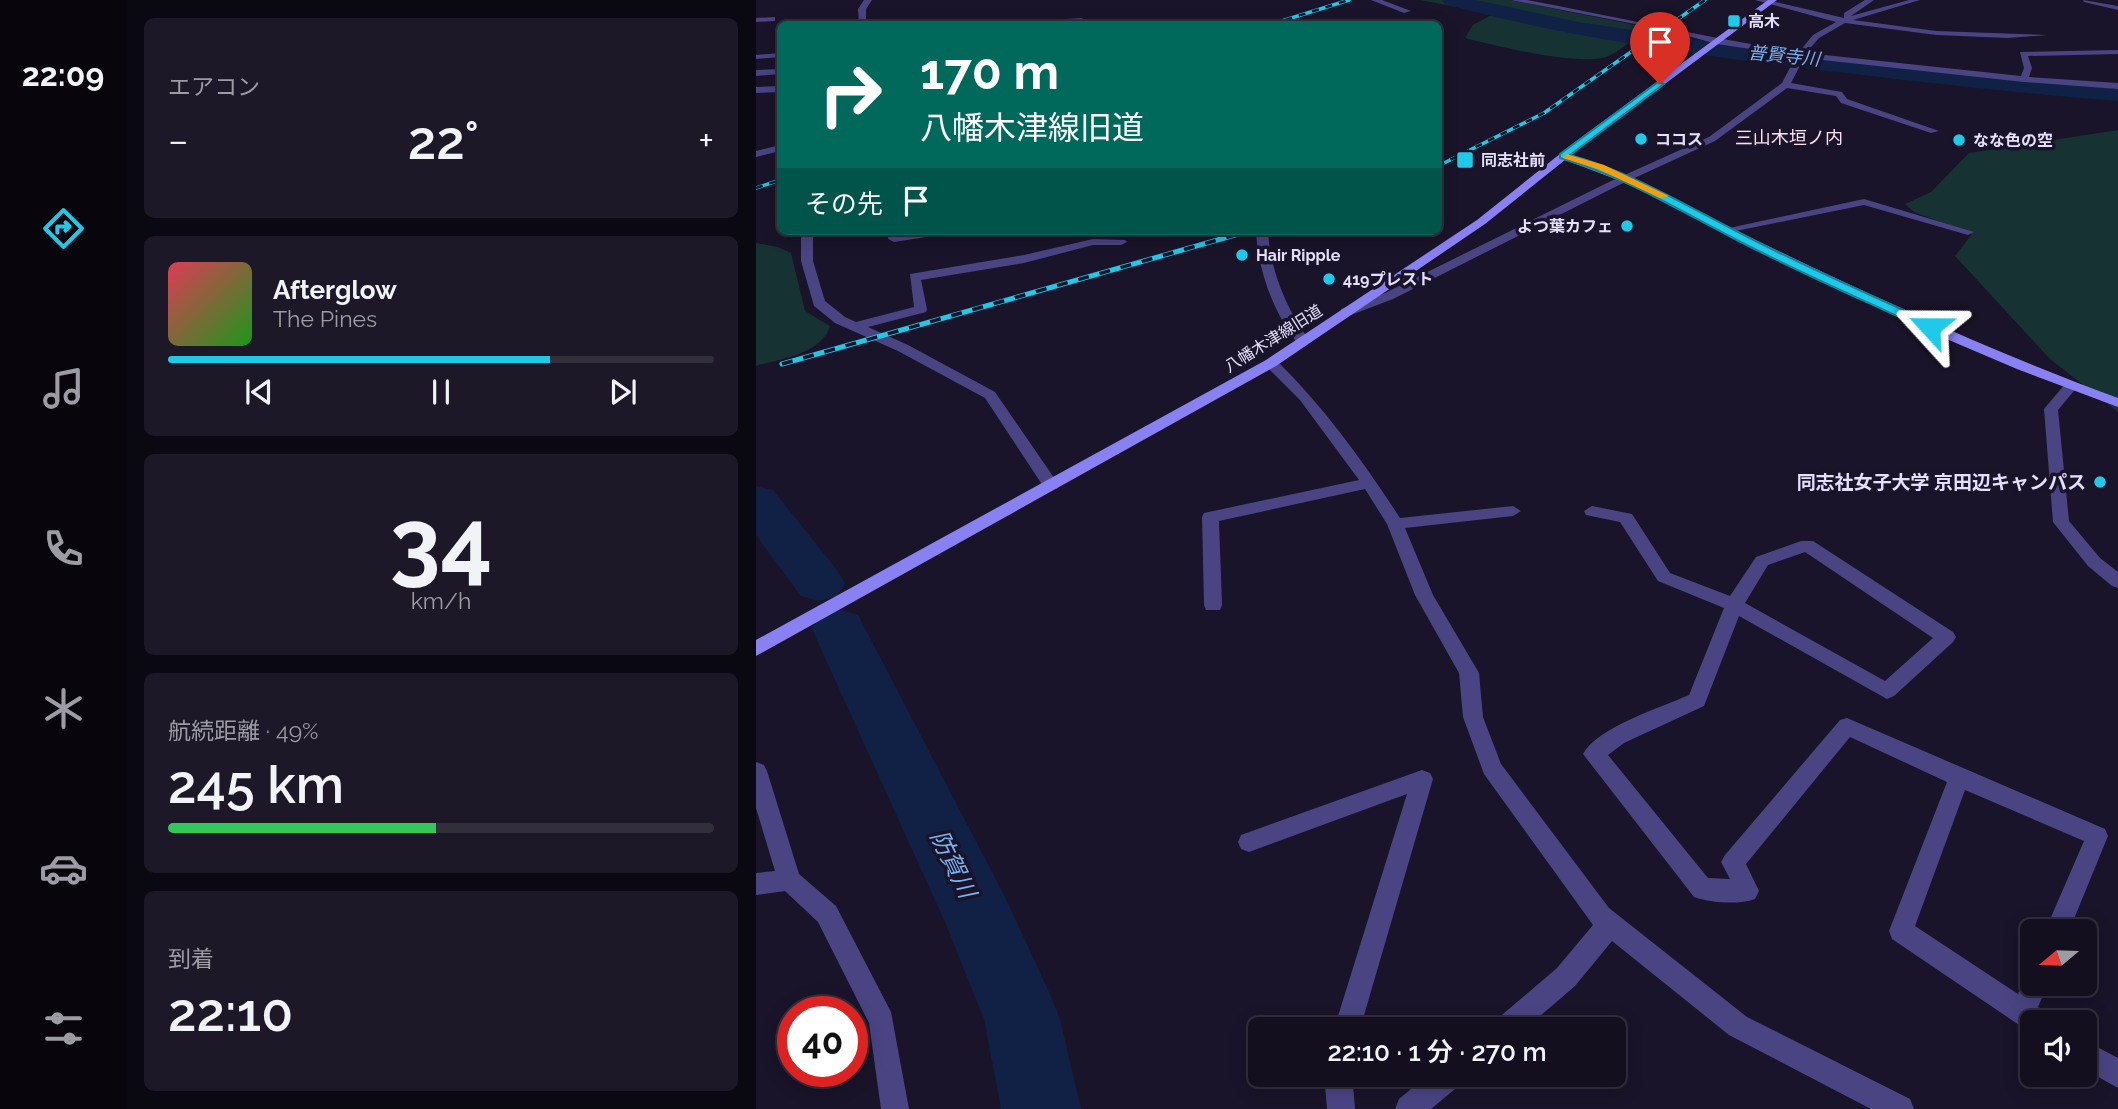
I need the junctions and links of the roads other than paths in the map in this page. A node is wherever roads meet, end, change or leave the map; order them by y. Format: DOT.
graph roads {
  1 [pos="868,0"];
  2 [pos="1375,0"];
  3 [pos="1515,0"];
  4 [pos="1759,0"];
  5 [pos="1870,0"];
  6 [pos="1916,0"];
  7 [pos="2087,0"];
  8 [pos="1771,2"];
  9 [pos="2118,8"];
  10 [pos="1407,11"];
  11 [pos="772,19"];
  12 [pos="1847,19"];
  13 [pos="756,20"];
  14 [pos="862,21"];
  15 [pos="1049,21"];
  16 [pos="1082,21"];
  17 [pos="2043,35"];
  18 [pos="1716,43"];
  19 [pos="2118,52"];
  20 [pos="777,55"];
  21 [pos="756,57"];
  22 [pos="1801,58"];
  23 [pos="777,72"];
  24 [pos="756,73"];
  25 [pos="2024,79"];
  26 [pos="1785,85"];
  27 [pos="2118,86"];
  28 [pos="777,89"];
  29 [pos="756,90"];
  30 [pos="1934,131"];
  31 [pos="777,149"];
  32 [pos="756,154"];
  33 [pos="1563,156"];
  34 [pos="1627,178"];
  35 [pos="1726,230"];
  36 [pos="1968,232"];
  37 [pos="807,235"];
  38 [pos="894,235"];
  39 [pos="920,235"];
  40 [pos="1262,235"];
  41 [pos="1121,242"];
  42 [pos="1346,312"];
  43 [pos="854,327"];
  44 [pos="1302,341"];
  45 [pos="1271,363"];
  46 [pos="2071,386"];
  47 [pos="2118,402"];
  48 [pos="1370,482"];
  49 [pos="1051,485"];
  50 [pos="1513,511"];
  51 [pos="1592,511"];
  52 [pos="1395,524"];
  53 [pos="2118,582"];
  54 [pos="1213,605"];
  55 [pos="1734,605"];
  56 [pos="756,649"];
  57 [pos="756,771"];
  58 [pos="1959,778"];
  59 [pos="1249,842"];
  60 [pos="789,880"];
  61 [pos="756,884"];
  62 [pos="2062,919"];
  63 [pos="1610,924"];
  64 [pos="2020,1011"];
  65 [pos="1351,1017"];
  66 [pos="1519,1017"];
  67 [pos="2097,1061"];
  68 [pos="2118,1074"];
  69 [pos="1339,1087"];
  70 [pos="1435,1087"];
  71 [pos="895,1109"];
  72 [pos="1341,1109"];
  73 [pos="1409,1109"];
  74 [pos="1900,1109"];
  1 -- 14 [label="street"];
  2 -- 10 [label="street"];
  3 -- 18 [label="street"];
  4 -- 8 [label="street"];
  5 -- 12 [label="street"];
  6 -- 12 [label="street"];
  7 -- 9 [label="street"];
  8 -- 12 [label="street"];
  8 -- 18 [label="street, 八幡木津線旧道"];
  11 -- 13 [label="street"];
  12 -- 17 [label="street"];
  12 -- 22 [label="street"];
  15 -- 16 [label="street"];
  18 -- 22 [label="street"];
  18 -- 33 [label="street, 八幡木津線旧道"];
  19 -- 25 [label="street"];
  20 -- 21 [label="street"];
  22 -- 25 [label="street"];
  22 -- 26 [label="street"];
  23 -- 24 [label="street"];
  25 -- 27 [label="street"];
  26 -- 30 [label="street"];
  26 -- 34 [label="street"];
  28 -- 29 [label="street"];
  31 -- 32 [label="street"];
  33 -- 34 [label="street"];
  33 -- 42 [label="street, 八幡木津線旧道"];
  34 -- 35 [label="street"];
  34 -- 42 [label="street"];
  35 -- 36 [label="street"];
  35 -- 46 [label="street"];
  37 -- 43 [label="street"];
  38 -- 39 [label="street"];
  40 -- 44 [label="street"];
  41 -- 43 [label="street"];
  42 -- 44 [label="street, 八幡木津線旧道"];
  43 -- 49 [label="street"];
  44 -- 45 [label="street, 八幡木津線旧道"];
  45 -- 48 [label="street"];
  45 -- 49 [label="street, 八幡木津線旧道"];
  46 -- 47 [label="street"];
  46 -- 53 [label="street"];
  48 -- 52 [label="street"];
  48 -- 54 [label="street"];
  49 -- 56 [label="street, 八幡木津線旧道"];
  50 -- 52 [label="street"];
  51 -- 55 [label="street"];
  52 -- 63 [label="street"];
  55 -- 55 [label="street"];
  55 -- 58 [label="street"];
  57 -- 60 [label="street"];
  58 -- 62 [label="street"];
  58 -- 64 [label="street"];
  59 -- 65 [label="street"];
  60 -- 61 [label="street"];
  60 -- 71 [label="street"];
  63 -- 66 [label="street"];
  63 -- 74 [label="street"];
  67 -- 68 [label="street"];
  69 -- 72 [label="street"];
  70 -- 73 [label="street"];
}
